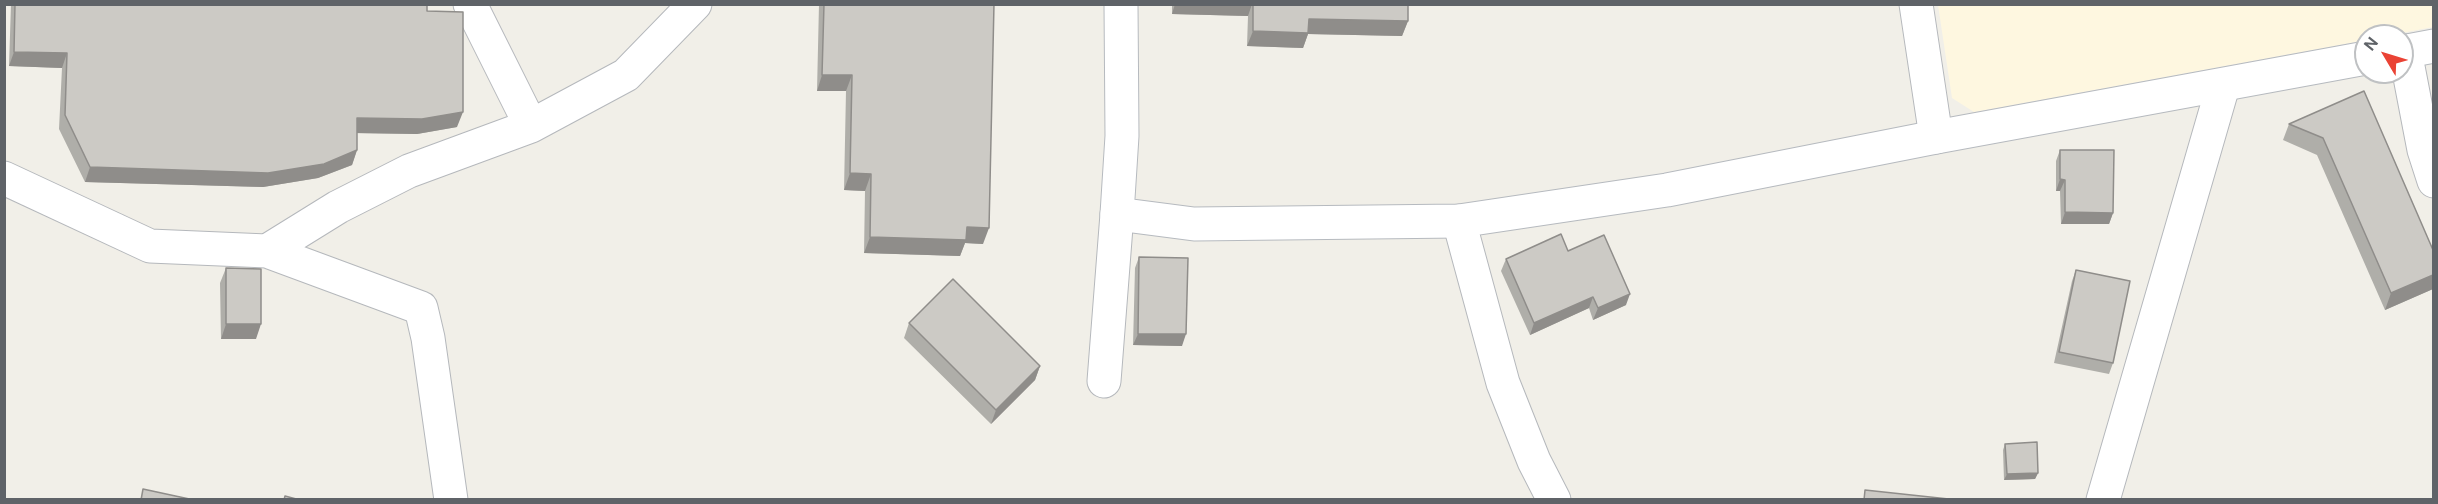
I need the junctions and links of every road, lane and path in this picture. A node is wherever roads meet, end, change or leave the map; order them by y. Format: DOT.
graph roads {
  1 [pos="470,4"];
  2 [pos="695,4"];
  3 [pos="1121,4"];
  4 [pos="1916,4"];
  5 [pos="2414,59"];
  6 [pos="2354,60"];
  7 [pos="2223,86"];
  8 [pos="531,126"];
  9 [pos="1936,137"];
  10 [pos="4,178"];
  11 [pos="2433,181"];
  12 [pos="1117,214"];
  13 [pos="1459,221"];
  14 [pos="267,251"];
  15 [pos="1104,381"];
  16 [pos="451,500"];
  17 [pos="1554,500"];
  18 [pos="2103,500"];
  1 -- 8 [label="street"];
  2 -- 8 [label="street"];
  3 -- 12 [label="street"];
  4 -- 9 [label="street"];
  5 -- 11 [label="street"];
  6 -- 7 [label="street"];
  7 -- 9 [label="street"];
  7 -- 18 [label="street"];
  8 -- 14 [label="street"];
  9 -- 13 [label="street"];
  10 -- 14 [label="street"];
  12 -- 13 [label="street"];
  12 -- 15 [label="street"];
  13 -- 17 [label="street"];
  14 -- 16 [label="street"];
}
